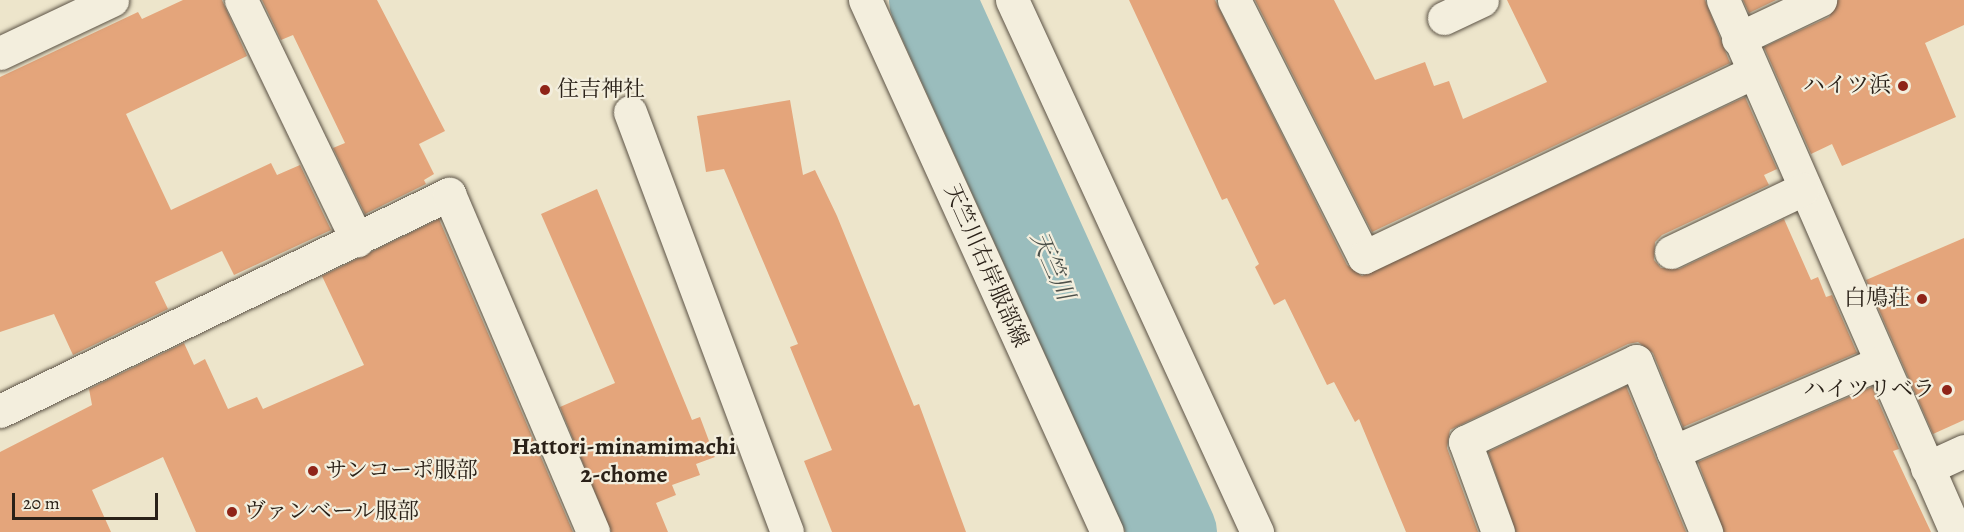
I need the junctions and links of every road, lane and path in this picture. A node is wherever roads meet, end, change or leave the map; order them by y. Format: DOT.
graph roads {
  1 [pos="112,0"];
  2 [pos="241,0"];
  3 [pos="865,0"];
  4 [pos="1011,0"];
  5 [pos="1234,0"];
  6 [pos="1482,0"];
  7 [pos="1723,0"];
  8 [pos="1820,0"];
  9 [pos="58,11"];
  10 [pos="1444,18"];
  11 [pos="1738,39"];
  12 [pos="0,53"];
  13 [pos="1752,73"];
  14 [pos="630,112"];
  15 [pos="1803,189"];
  16 [pos="357,240"];
  17 [pos="1671,252"];
  18 [pos="1880,363"];
  19 [pos="0,411"];
  20 [pos="1964,451"];
  21 [pos="1673,452"];
  22 [pos="1927,468"];
  23 [pos="593,532"];
  24 [pos="787,532"];
  25 [pos="1107,532"];
  26 [pos="1257,532"];
  27 [pos="1497,532"];
  28 [pos="1706,532"];
  29 [pos="1956,532"];
  1 -- 9 [label="street"];
  2 -- 16 [label="street"];
  3 -- 25 [label="street, 天竺川右岸服部線"];
  4 -- 26 [label="street"];
  5 -- 13 [label="street"];
  6 -- 10 [label="street"];
  7 -- 11 [label="street"];
  8 -- 11 [label="street"];
  9 -- 12 [label="street"];
  11 -- 13 [label="street"];
  13 -- 15 [label="street"];
  14 -- 24 [label="street"];
  15 -- 17 [label="street"];
  15 -- 18 [label="street"];
  16 -- 19 [label="street"];
  16 -- 23 [label="street"];
  18 -- 21 [label="street"];
  18 -- 22 [label="street"];
  20 -- 22 [label="street"];
  21 -- 27 [label="street"];
  21 -- 28 [label="street"];
  22 -- 29 [label="street"];
}
